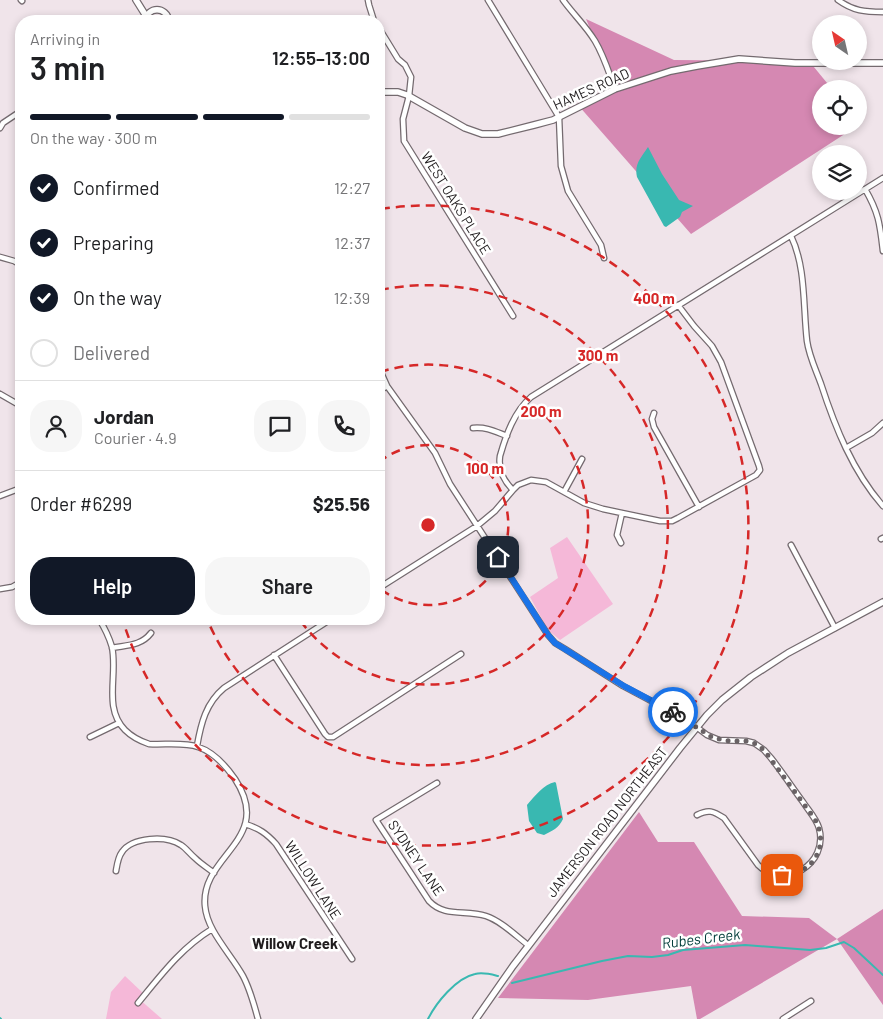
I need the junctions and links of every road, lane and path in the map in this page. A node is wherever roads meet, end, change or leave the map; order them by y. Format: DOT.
graph roads {
  1 [pos="137,0"];
  2 [pos="368,0"];
  3 [pos="488,0"];
  4 [pos="562,0"];
  5 [pos="838,0"];
  6 [pos="153,10"];
  7 [pos="883,12"];
  8 [pos="143,15"];
  9 [pos="148,15"];
  10 [pos="167,15"];
  11 [pos="372,15"];
  12 [pos="385,38"];
  13 [pos="883,63"];
  14 [pos="615,89"];
  15 [pos="385,92"];
  16 [pos="410,96"];
  17 [pos="15,115"];
  18 [pos="559,117"];
  19 [pos="0,128"];
  20 [pos="883,178"];
  21 [pos="867,188"];
  22 [pos="867,192"];
  23 [pos="848,200"];
  24 [pos="791,236"];
  25 [pos="883,251"];
  26 [pos="0,257"];
  27 [pos="604,258"];
  28 [pos="15,262"];
  29 [pos="678,305"];
  30 [pos="513,316"];
  31 [pos="385,382"];
  32 [pos="387,386"];
  33 [pos="0,394"];
  34 [pos="15,403"];
  35 [pos="654,413"];
  36 [pos="883,423"];
  37 [pos="473,428"];
  38 [pos="507,436"];
  39 [pos="846,448"];
  40 [pos="582,459"];
  41 [pos="15,490"];
  42 [pos="513,490"];
  43 [pos="564,492"];
  44 [pos="0,496"];
  45 [pos="699,506"];
  46 [pos="883,506"];
  47 [pos="622,513"];
  48 [pos="477,526"];
  49 [pos="621,544"];
  50 [pos="791,545"];
  51 [pos="385,584"];
  52 [pos="15,585"];
  53 [pos="0,590"];
  54 [pos="883,602"];
  55 [pos="102,625"];
  56 [pos="322,625"];
  57 [pos="835,628"];
  58 [pos="151,633"];
  59 [pos="112,648"];
  60 [pos="461,654"];
  61 [pos="274,656"];
  62 [pos="119,723"];
  63 [pos="696,728"];
  64 [pos="90,737"];
  65 [pos="197,746"];
  66 [pos="437,782"];
  67 [pos="697,815"];
  68 [pos="245,824"];
  69 [pos="116,871"];
  70 [pos="214,873"];
  71 [pos="212,929"];
  72 [pos="528,945"];
  73 [pos="352,959"];
  74 [pos="811,1001"];
  75 [pos="138,1003"];
  76 [pos="792,1013"];
  77 [pos="258,1019"];
  78 [pos="476,1019"];
  79 [pos="783,1019"];
  80 [pos="796,1019"];
  1 -- 6 [label="street"];
  1 -- 8 [label="street"];
  2 -- 11 [label="street"];
  3 -- 18 [label="street"];
  4 -- 14 [label="street"];
  5 -- 7 [label="street"];
  6 -- 9 [label="street"];
  6 -- 10 [label="street"];
  12 -- 16 [label="street"];
  13 -- 14 [label="street, HAMES ROAD"];
  14 -- 18 [label="street, HAMES ROAD"];
  15 -- 16 [label="street, HAMES ROAD"];
  16 -- 18 [label="street, HAMES ROAD"];
  16 -- 30 [label="street, WEST OAKS PLACE"];
  17 -- 19 [label="street"];
  18 -- 27 [label="street"];
  20 -- 21 [label="street"];
  22 -- 25 [label="street"];
  23 -- 24 [label="street"];
  24 -- 29 [label="street"];
  24 -- 39 [label="street"];
  26 -- 28 [label="street"];
  29 -- 38 [label="street"];
  29 -- 45 [label="street"];
  31 -- 32 [label="street"];
  32 -- 48 [label="street"];
  33 -- 34 [label="street"];
  35 -- 45 [label="street"];
  36 -- 39 [label="street"];
  37 -- 38 [label="street"];
  38 -- 42 [label="street"];
  39 -- 46 [label="street"];
  40 -- 43 [label="street"];
  41 -- 44 [label="street"];
  42 -- 43 [label="street"];
  42 -- 48 [label="street"];
  43 -- 47 [label="street"];
  45 -- 47 [label="street"];
  47 -- 49 [label="street"];
  48 -- 51 [label="street"];
  48 -- 63 [label="street"];
  50 -- 57 [label="street"];
  52 -- 53 [label="street"];
  54 -- 57 [label="street, JAMERSON ROAD NORTHEAST"];
  55 -- 59 [label="street"];
  56 -- 61 [label="street"];
  57 -- 63 [label="street, JAMERSON ROAD NORTHEAST"];
  58 -- 59 [label="street"];
  59 -- 62 [label="street"];
  60 -- 61 [label="street"];
  61 -- 65 [label="street"];
  62 -- 64 [label="street"];
  62 -- 65 [label="street"];
  63 -- 67 [label="street"];
  63 -- 72 [label="street, JAMERSON ROAD NORTHEAST"];
  65 -- 68 [label="street"];
  66 -- 72 [label="street, SYDNEY LANE"];
  68 -- 70 [label="street"];
  68 -- 73 [label="street, WILLOW LANE"];
  69 -- 70 [label="street"];
  70 -- 71 [label="street"];
  71 -- 75 [label="street"];
  71 -- 77 [label="street"];
  72 -- 78 [label="street, JAMERSON ROAD NORTHEAST"];
  74 -- 76 [label="street"];
  76 -- 79 [label="street"];
  76 -- 80 [label="street"];
}
